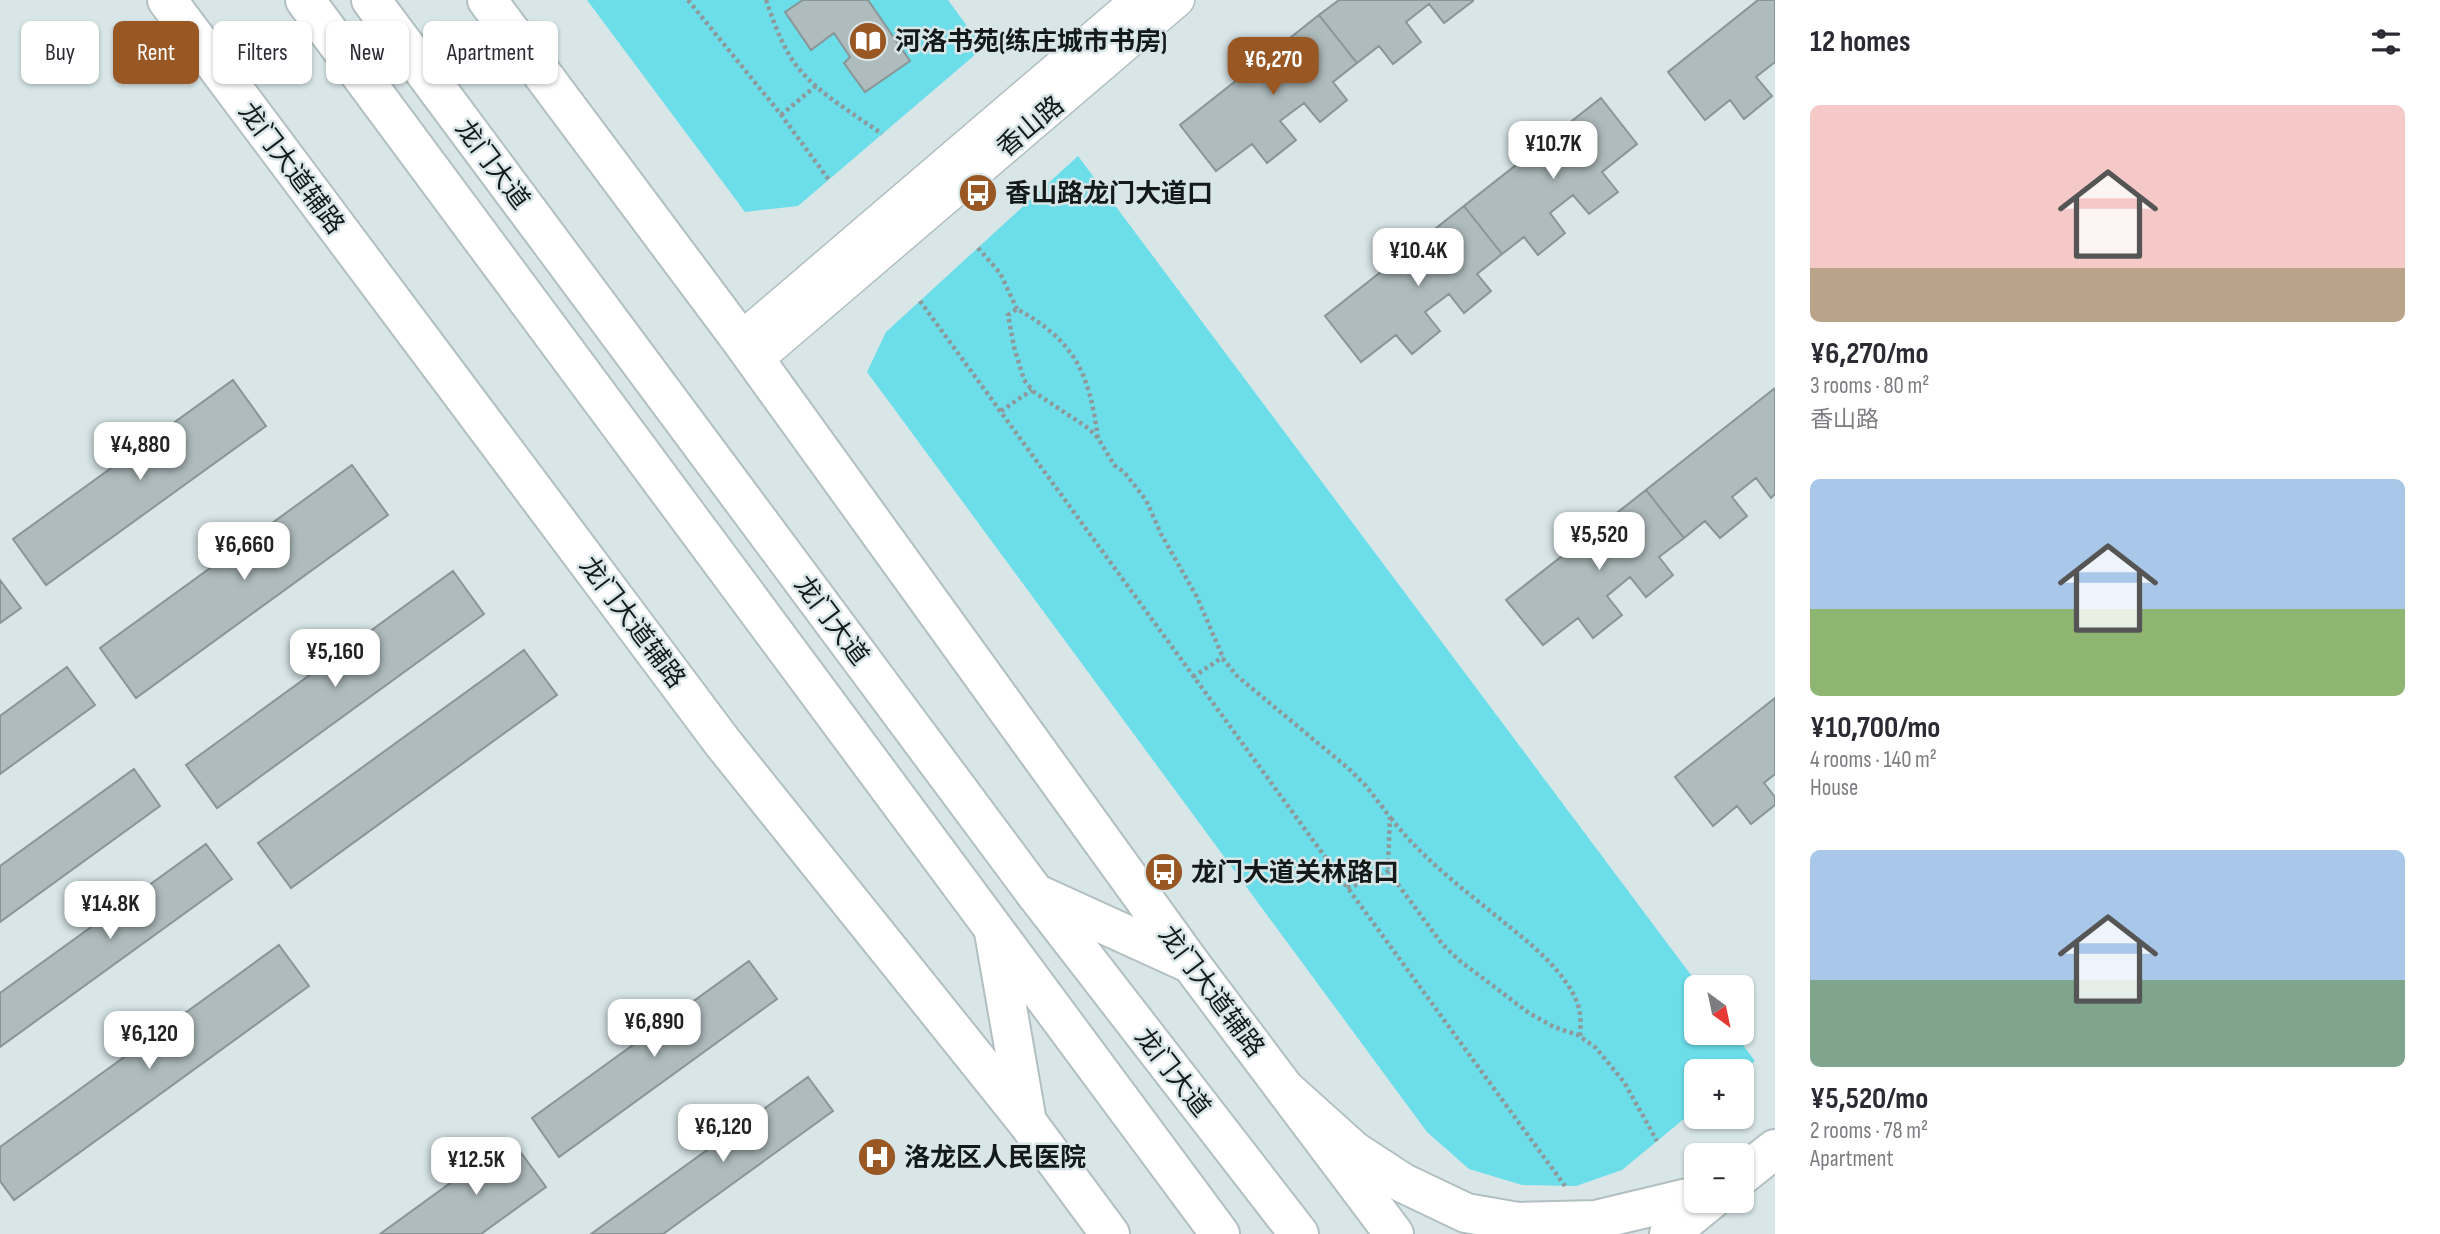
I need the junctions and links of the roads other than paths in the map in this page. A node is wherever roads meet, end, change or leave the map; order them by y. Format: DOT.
graph roads {
  1 [pos="167,0"];
  2 [pos="305,0"];
  3 [pos="371,0"];
  4 [pos="487,0"];
  5 [pos="1137,0"];
  6 [pos="1178,0"];
  7 [pos="747,350"];
  8 [pos="1035,893"];
  9 [pos="994,932"];
  10 [pos="1191,964"];
  11 [pos="1285,1089"];
  12 [pos="1027,1122"];
  13 [pos="1775,1149"];
  14 [pos="1754,1166"];
  15 [pos="1684,1199"];
  16 [pos="1695,1213"];
  17 [pos="1110,1234"];
  18 [pos="1220,1234"];
  19 [pos="1299,1234"];
  20 [pos="1394,1234"];
  21 [pos="1669,1234"];
  1 -- 12 [label="main road, 龙门大道辅路"];
  2 -- 9 [label="main road, 龙门大道"];
  3 -- 8 [label="main road, 龙门大道"];
  4 -- 7 [label="main road, 龙门大道辅路"];
  5 -- 7 [label="street, 香山路"];
  6 -- 7 [label="street, 香山路"];
  7 -- 10 [label="main road, 龙门大道辅路"];
  8 -- 10 [label="main road"];
  8 -- 19 [label="main road, 龙门大道"];
  9 -- 12 [label="main road"];
  9 -- 18 [label="main road, 龙门大道"];
  10 -- 11 [label="main road, 龙门大道辅路"];
  11 -- 15 [label="main road"];
  11 -- 20 [label="main road, 龙门大道辅路"];
  12 -- 17 [label="main road, 龙门大道辅路"];
  13 -- 14 [label="main road"];
  16 -- 21 [label="main road"];
}
